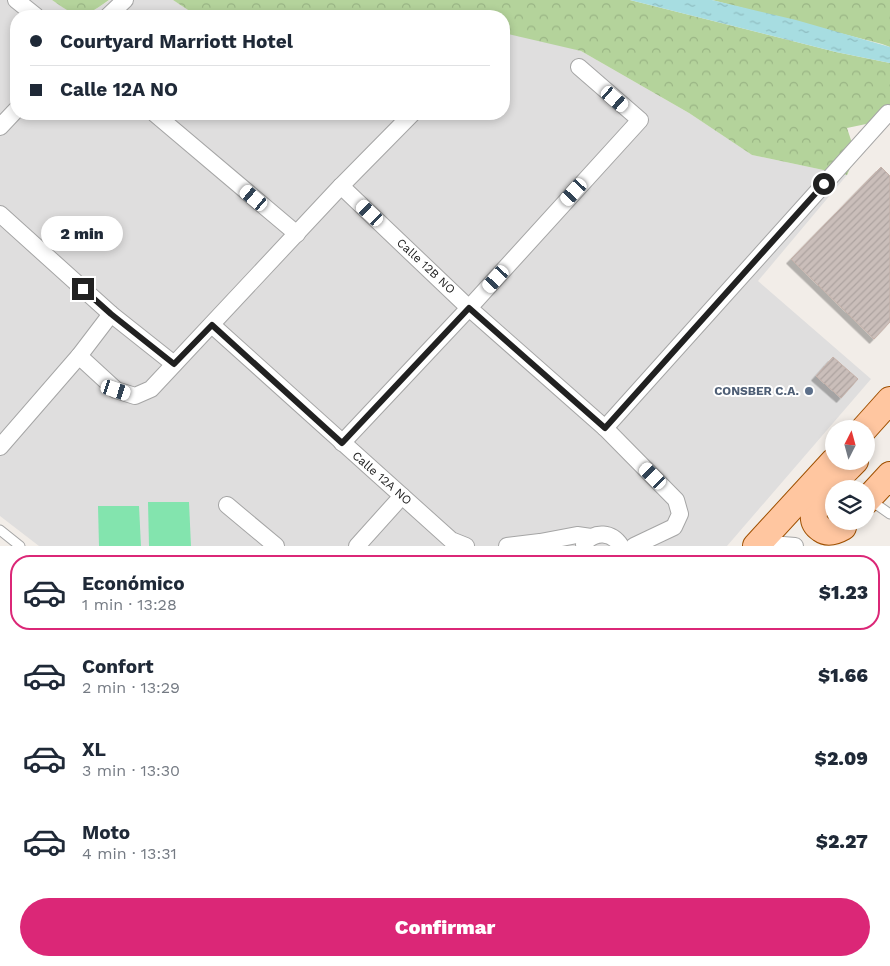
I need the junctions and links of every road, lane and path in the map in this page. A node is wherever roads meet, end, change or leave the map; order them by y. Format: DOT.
graph roads {
  1 [pos="16,0"];
  2 [pos="125,0"];
  3 [pos="28,10"];
  4 [pos="114,10"];
  5 [pos="579,67"];
  6 [pos="888,112"];
  7 [pos="10,116"];
  8 [pos="162,120"];
  9 [pos="406,120"];
  10 [pos="0,127"];
  11 [pos="341,186"];
  12 [pos="0,214"];
  13 [pos="297,234"];
  14 [pos="469,308"];
  15 [pos="111,314"];
  16 [pos="212,325"];
  17 [pos="79,356"];
  18 [pos="174,364"];
  19 [pos="890,400"];
  20 [pos="872,420"];
  21 [pos="890,423"];
  22 [pos="605,428"];
  23 [pos="875,439"];
  24 [pos="342,443"];
  25 [pos="0,447"];
  26 [pos="826,470"];
  27 [pos="847,470"];
  28 [pos="890,475"];
  29 [pos="838,480"];
  30 [pos="875,491"];
  31 [pos="825,494"];
  32 [pos="402,496"];
  33 [pos="226,505"];
  34 [pos="875,505"];
  35 [pos="890,514"];
  36 [pos="0,530"];
  37 [pos="836,530"];
  38 [pos="840,530"];
  39 [pos="587,542"];
  40 [pos="757,544"];
  41 [pos="529,545"];
  42 [pos="20,546"];
  43 [pos="276,546"];
  44 [pos="357,546"];
  45 [pos="466,546"];
  46 [pos="621,546"];
  47 [pos="634,546"];
  48 [pos="795,546"];
  49 [pos="825,546"];
  1 -- 3 [label="street"];
  2 -- 4 [label="street"];
  5 -- 14 [label="street"];
  6 -- 22 [label="street"];
  7 -- 10 [label="street"];
  8 -- 13 [label="street"];
  9 -- 11 [label="street"];
  11 -- 13 [label="street"];
  11 -- 14 [label="street, Calle 12B NO"];
  12 -- 15 [label="street"];
  13 -- 16 [label="street"];
  14 -- 22 [label="street, Calle 12B NO"];
  14 -- 24 [label="street"];
  15 -- 17 [label="street"];
  15 -- 18 [label="street"];
  16 -- 18 [label="street"];
  16 -- 24 [label="street, Calle 12A NO"];
  17 -- 18 [label="street"];
  17 -- 25 [label="street"];
  19 -- 20 [label="main road"];
  21 -- 23 [label="main road"];
  22 -- 47 [label="street, Calle 12B NO"];
  24 -- 32 [label="street, Calle 12A NO"];
  26 -- 40 [label="main road"];
  27 -- 29 [label="main road"];
  28 -- 30 [label="main road"];
  31 -- 37 [label="main road"];
  32 -- 44 [label="street"];
  32 -- 45 [label="street, Calle 12A NO"];
  33 -- 43 [label="street"];
  34 -- 35 [label="lane"];
  36 -- 42 [label="lane"];
  38 -- 49 [label="main road"];
  39 -- 41 [label="street"];
  39 -- 46 [label="street"];
  40 -- 48 [label="street"];
}
